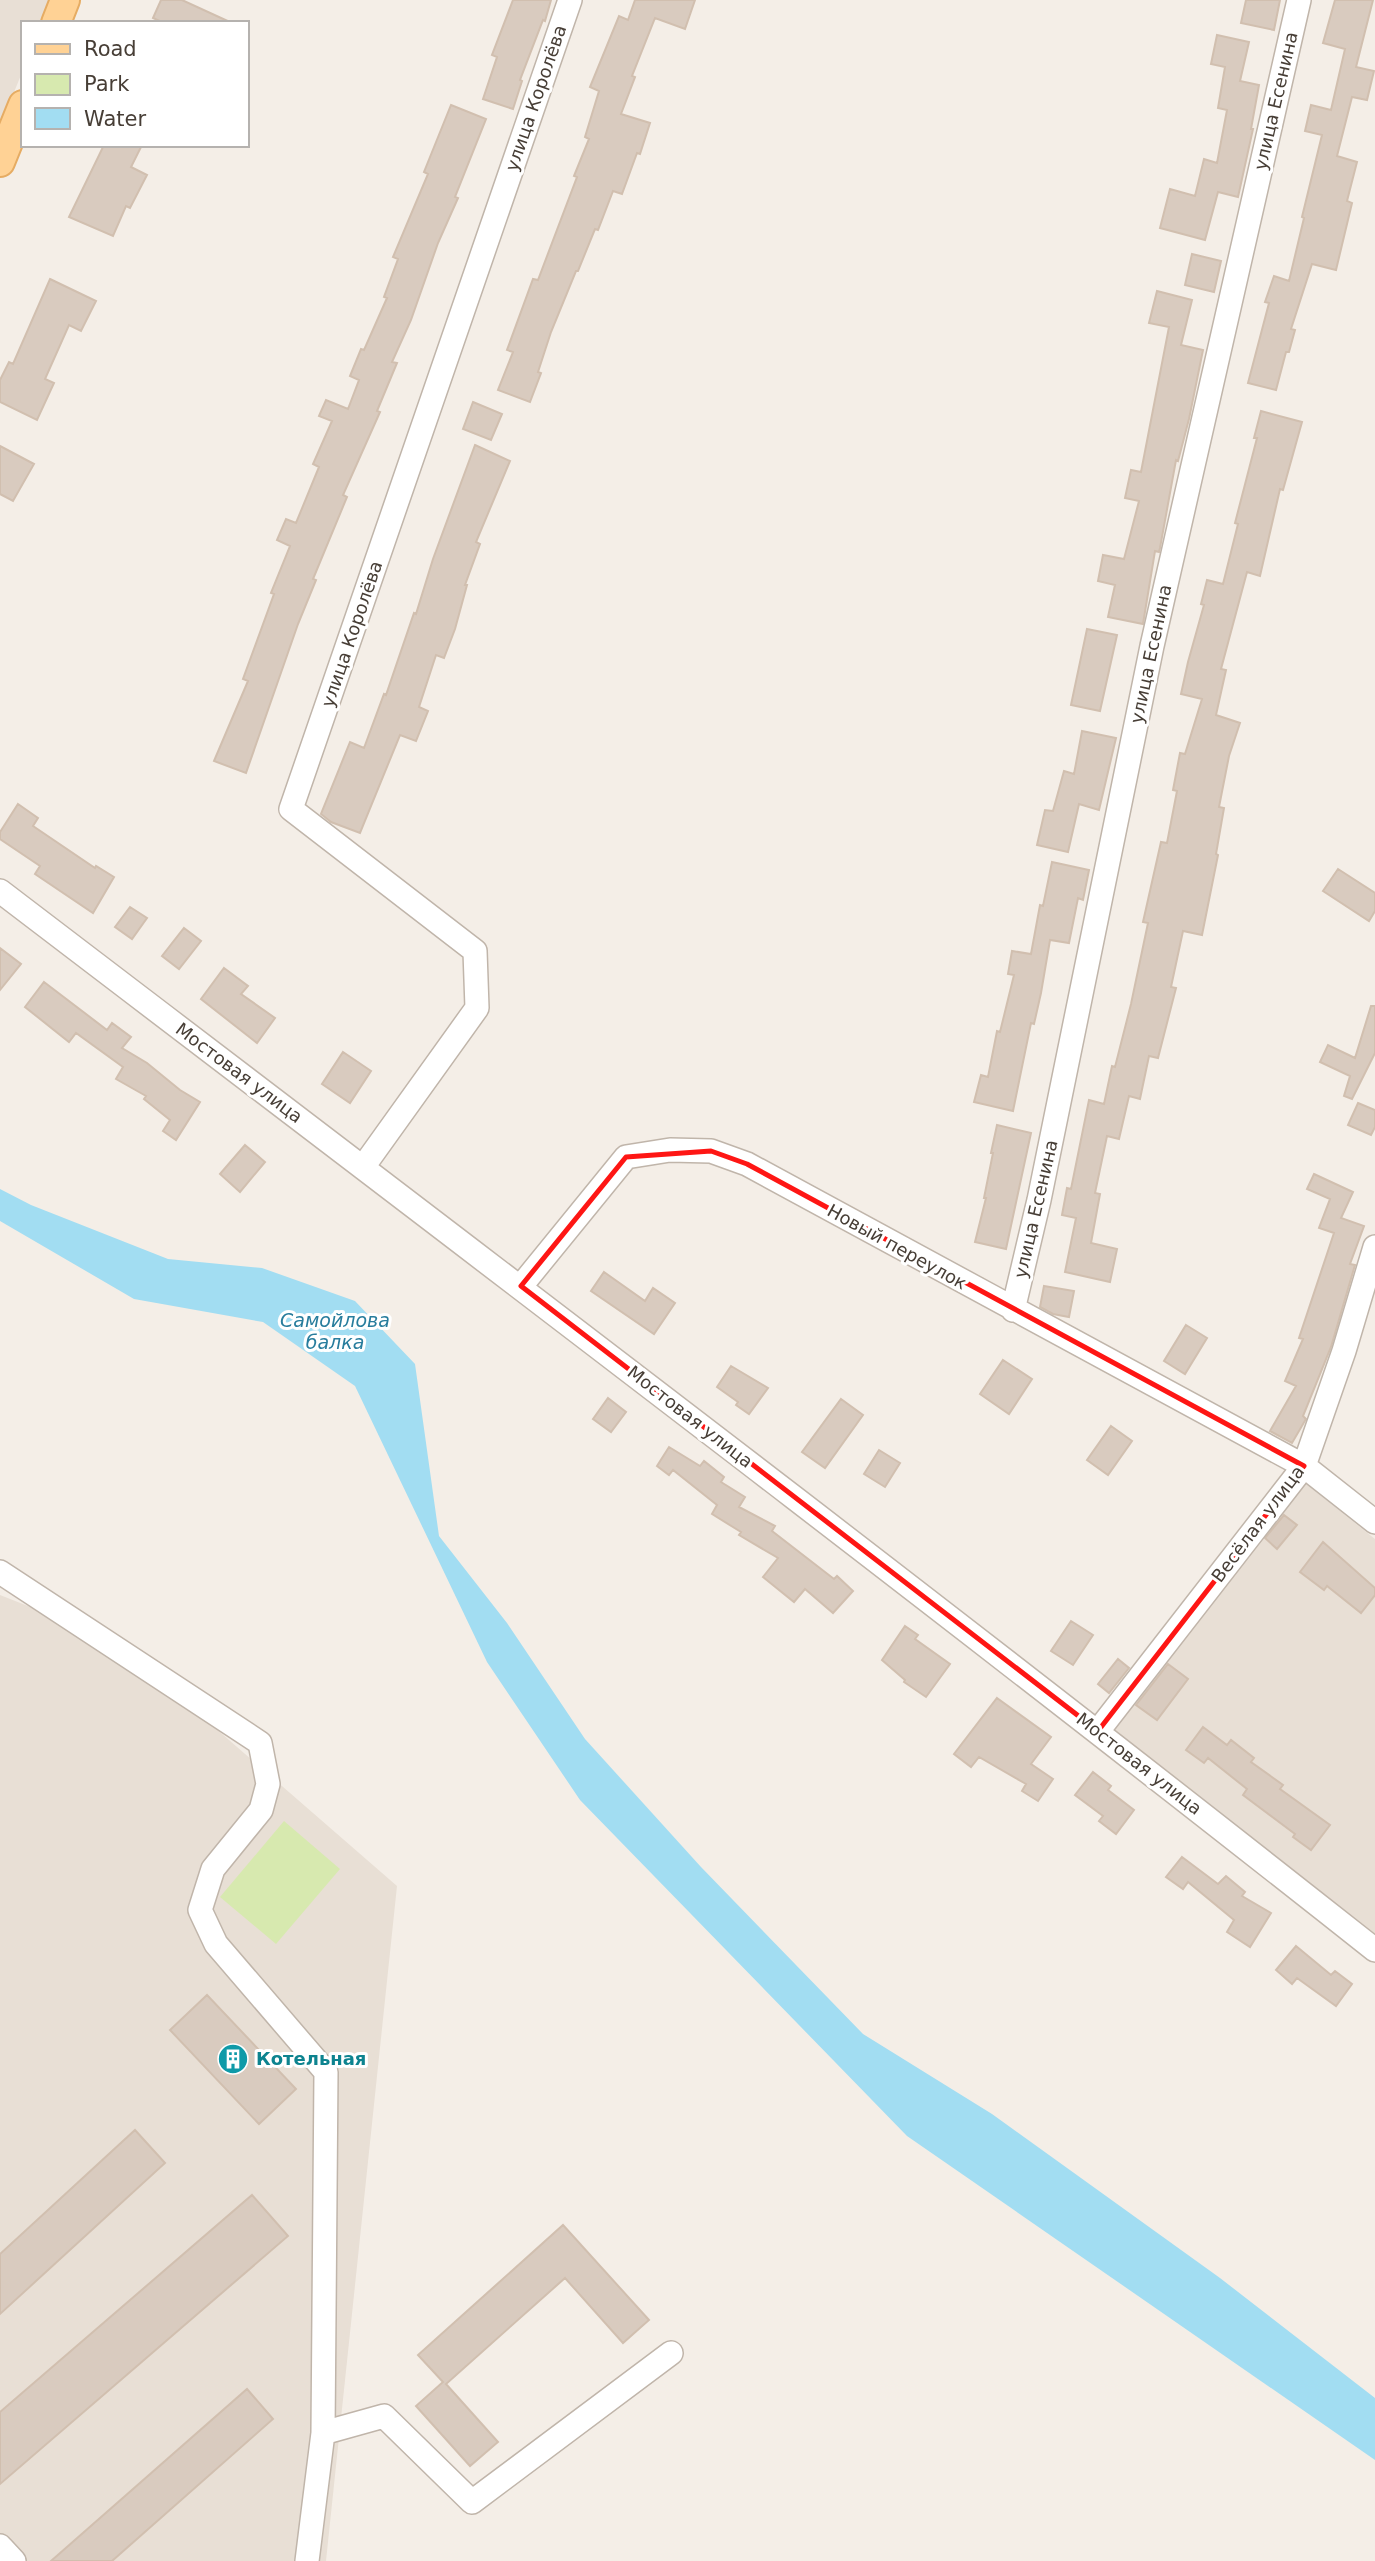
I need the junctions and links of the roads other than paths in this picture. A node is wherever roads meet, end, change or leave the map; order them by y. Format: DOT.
graph roads {
  1 [pos="65,0"];
  2 [pos="570,0"];
  3 [pos="1298,0"];
  4 [pos="57,21"];
  5 [pos="21,110"];
  6 [pos="0,162"];
  7 [pos="0,891"];
  8 [pos="363,1167"];
  9 [pos="1375,1247"];
  10 [pos="521,1286"];
  11 [pos="1013,1310"];
  12 [pos="1304,1466"];
  13 [pos="1375,1522"];
  14 [pos="0,1572"];
  15 [pos="1098,1731"];
  16 [pos="1375,1950"];
  17 [pos="671,2353"];
  18 [pos="323,2433"];
  19 [pos="0,2546"];
  20 [pos="14,2561"];
  21 [pos="307,2561"];
  1 -- 4 [label="main road"];
  2 -- 8 [label="street, улица Королёва"];
  3 -- 11 [label="street, улица Есенина"];
  5 -- 6 [label="main road"];
  7 -- 8 [label="street, Мостовая улица"];
  8 -- 10 [label="street, Мостовая улица"];
  9 -- 12 [label="street, Весёлая улица"];
  10 -- 11 [label="street, Новый переулок"];
  10 -- 15 [label="street, Мостовая улица"];
  11 -- 12 [label="street, Новый переулок"];
  12 -- 13 [label="street, Новый переулок"];
  12 -- 15 [label="street, Весёлая улица"];
  14 -- 18 [label="street"];
  15 -- 16 [label="street, Мостовая улица"];
  17 -- 18 [label="street"];
  18 -- 21 [label="street"];
  19 -- 20 [label="street"];
}
